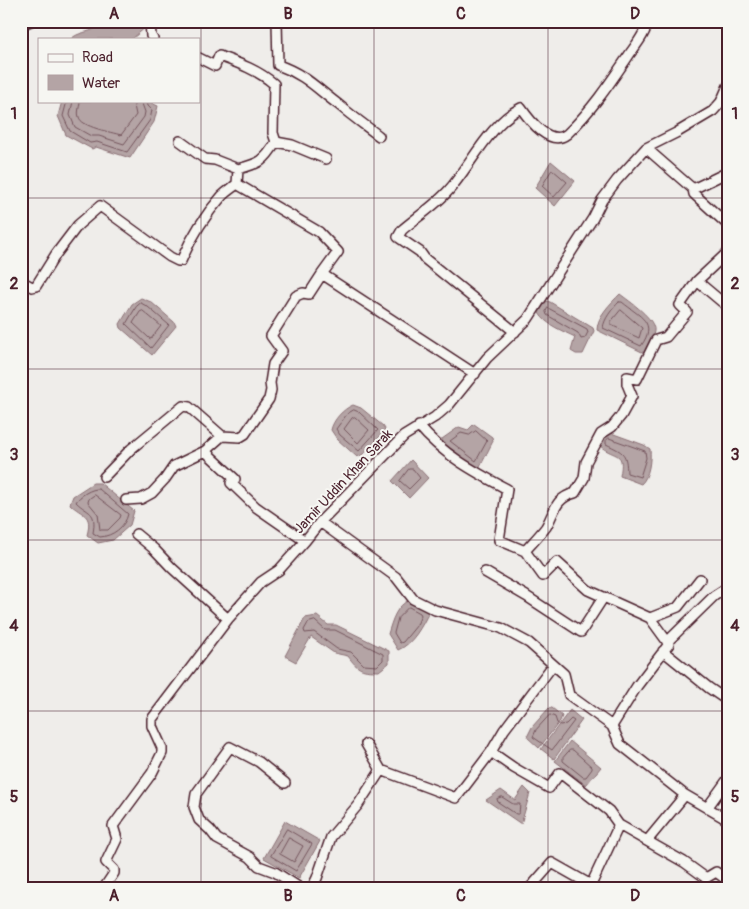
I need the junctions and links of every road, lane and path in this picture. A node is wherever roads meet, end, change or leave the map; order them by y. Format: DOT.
graph roads {
  1 [pos="31,21"];
  2 [pos="150,21"];
  3 [pos="277,21"];
  4 [pos="648,21"];
  5 [pos="21,25"];
  6 [pos="153,38"];
  7 [pos="200,58"];
  8 [pos="727,91"];
  9 [pos="379,136"];
  10 [pos="180,140"];
  11 [pos="276,142"];
  12 [pos="646,148"];
  13 [pos="326,160"];
  14 [pos="238,169"];
  15 [pos="728,172"];
  16 [pos="237,184"];
  17 [pos="693,189"];
  18 [pos="728,225"];
  19 [pos="728,252"];
  20 [pos="322,274"];
  21 [pos="21,281"];
  22 [pos="697,281"];
  23 [pos="728,307"];
  24 [pos="515,332"];
  25 [pos="474,374"];
  26 [pos="419,426"];
  27 [pos="222,436"];
  28 [pos="205,451"];
  29 [pos="104,477"];
  30 [pos="126,500"];
  31 [pos="320,522"];
  32 [pos="136,534"];
  33 [pos="305,541"];
  34 [pos="526,551"];
  35 [pos="485,572"];
  36 [pos="700,579"];
  37 [pos="728,587"];
  38 [pos="603,598"];
  39 [pos="650,618"];
  40 [pos="228,619"];
  41 [pos="667,642"];
  42 [pos="663,651"];
  43 [pos="554,665"];
  44 [pos="728,701"];
  45 [pos="612,726"];
  46 [pos="366,744"];
  47 [pos="491,752"];
  48 [pos="381,770"];
  49 [pos="728,779"];
  50 [pos="285,783"];
  51 [pos="685,796"];
  52 [pos="707,808"];
  53 [pos="728,820"];
  54 [pos="619,825"];
  55 [pos="647,842"];
  56 [pos="728,881"];
  57 [pos="593,886"];
  58 [pos="104,888"];
  59 [pos="300,888"];
  60 [pos="312,888"];
  61 [pos="530,888"];
  1 -- 5 [label="street"];
  2 -- 6 [label="street"];
  3 -- 9 [label="street"];
  4 -- 24 [label="street"];
  7 -- 11 [label="street"];
  8 -- 12 [label="street, Jamir Uddin Khan Sarak"];
  10 -- 14 [label="street"];
  11 -- 13 [label="street"];
  11 -- 14 [label="street"];
  12 -- 17 [label="street"];
  12 -- 24 [label="street, Jamir Uddin Khan Sarak"];
  14 -- 16 [label="street"];
  15 -- 17 [label="street"];
  16 -- 20 [label="street"];
  16 -- 21 [label="street"];
  17 -- 18 [label="street"];
  19 -- 22 [label="street"];
  20 -- 25 [label="street"];
  20 -- 27 [label="street"];
  22 -- 23 [label="street"];
  22 -- 34 [label="street"];
  24 -- 25 [label="street, Jamir Uddin Khan Sarak"];
  25 -- 26 [label="street, Jamir Uddin Khan Sarak"];
  26 -- 31 [label="street, Jamir Uddin Khan Sarak"];
  26 -- 34 [label="street"];
  27 -- 28 [label="street"];
  27 -- 29 [label="street"];
  28 -- 30 [label="street"];
  28 -- 33 [label="street"];
  31 -- 33 [label="street, Jamir Uddin Khan Sarak"];
  31 -- 43 [label="street"];
  32 -- 40 [label="street"];
  33 -- 40 [label="street, Jamir Uddin Khan Sarak"];
  34 -- 38 [label="street"];
  35 -- 38 [label="street"];
  36 -- 39 [label="street"];
  37 -- 41 [label="street"];
  38 -- 39 [label="street"];
  39 -- 41 [label="street"];
  40 -- 58 [label="street, Jamir Uddin Khan Sarak"];
  41 -- 42 [label="street"];
  42 -- 44 [label="street"];
  42 -- 45 [label="street"];
  43 -- 45 [label="street"];
  43 -- 47 [label="street"];
  45 -- 51 [label="street"];
  46 -- 48 [label="street"];
  47 -- 48 [label="street"];
  47 -- 54 [label="street"];
  48 -- 60 [label="street"];
  49 -- 52 [label="street"];
  50 -- 59 [label="street"];
  51 -- 52 [label="street"];
  51 -- 55 [label="street"];
  52 -- 53 [label="street"];
  54 -- 55 [label="street"];
  54 -- 57 [label="street"];
  55 -- 56 [label="street"];
  57 -- 61 [label="street"];
}
